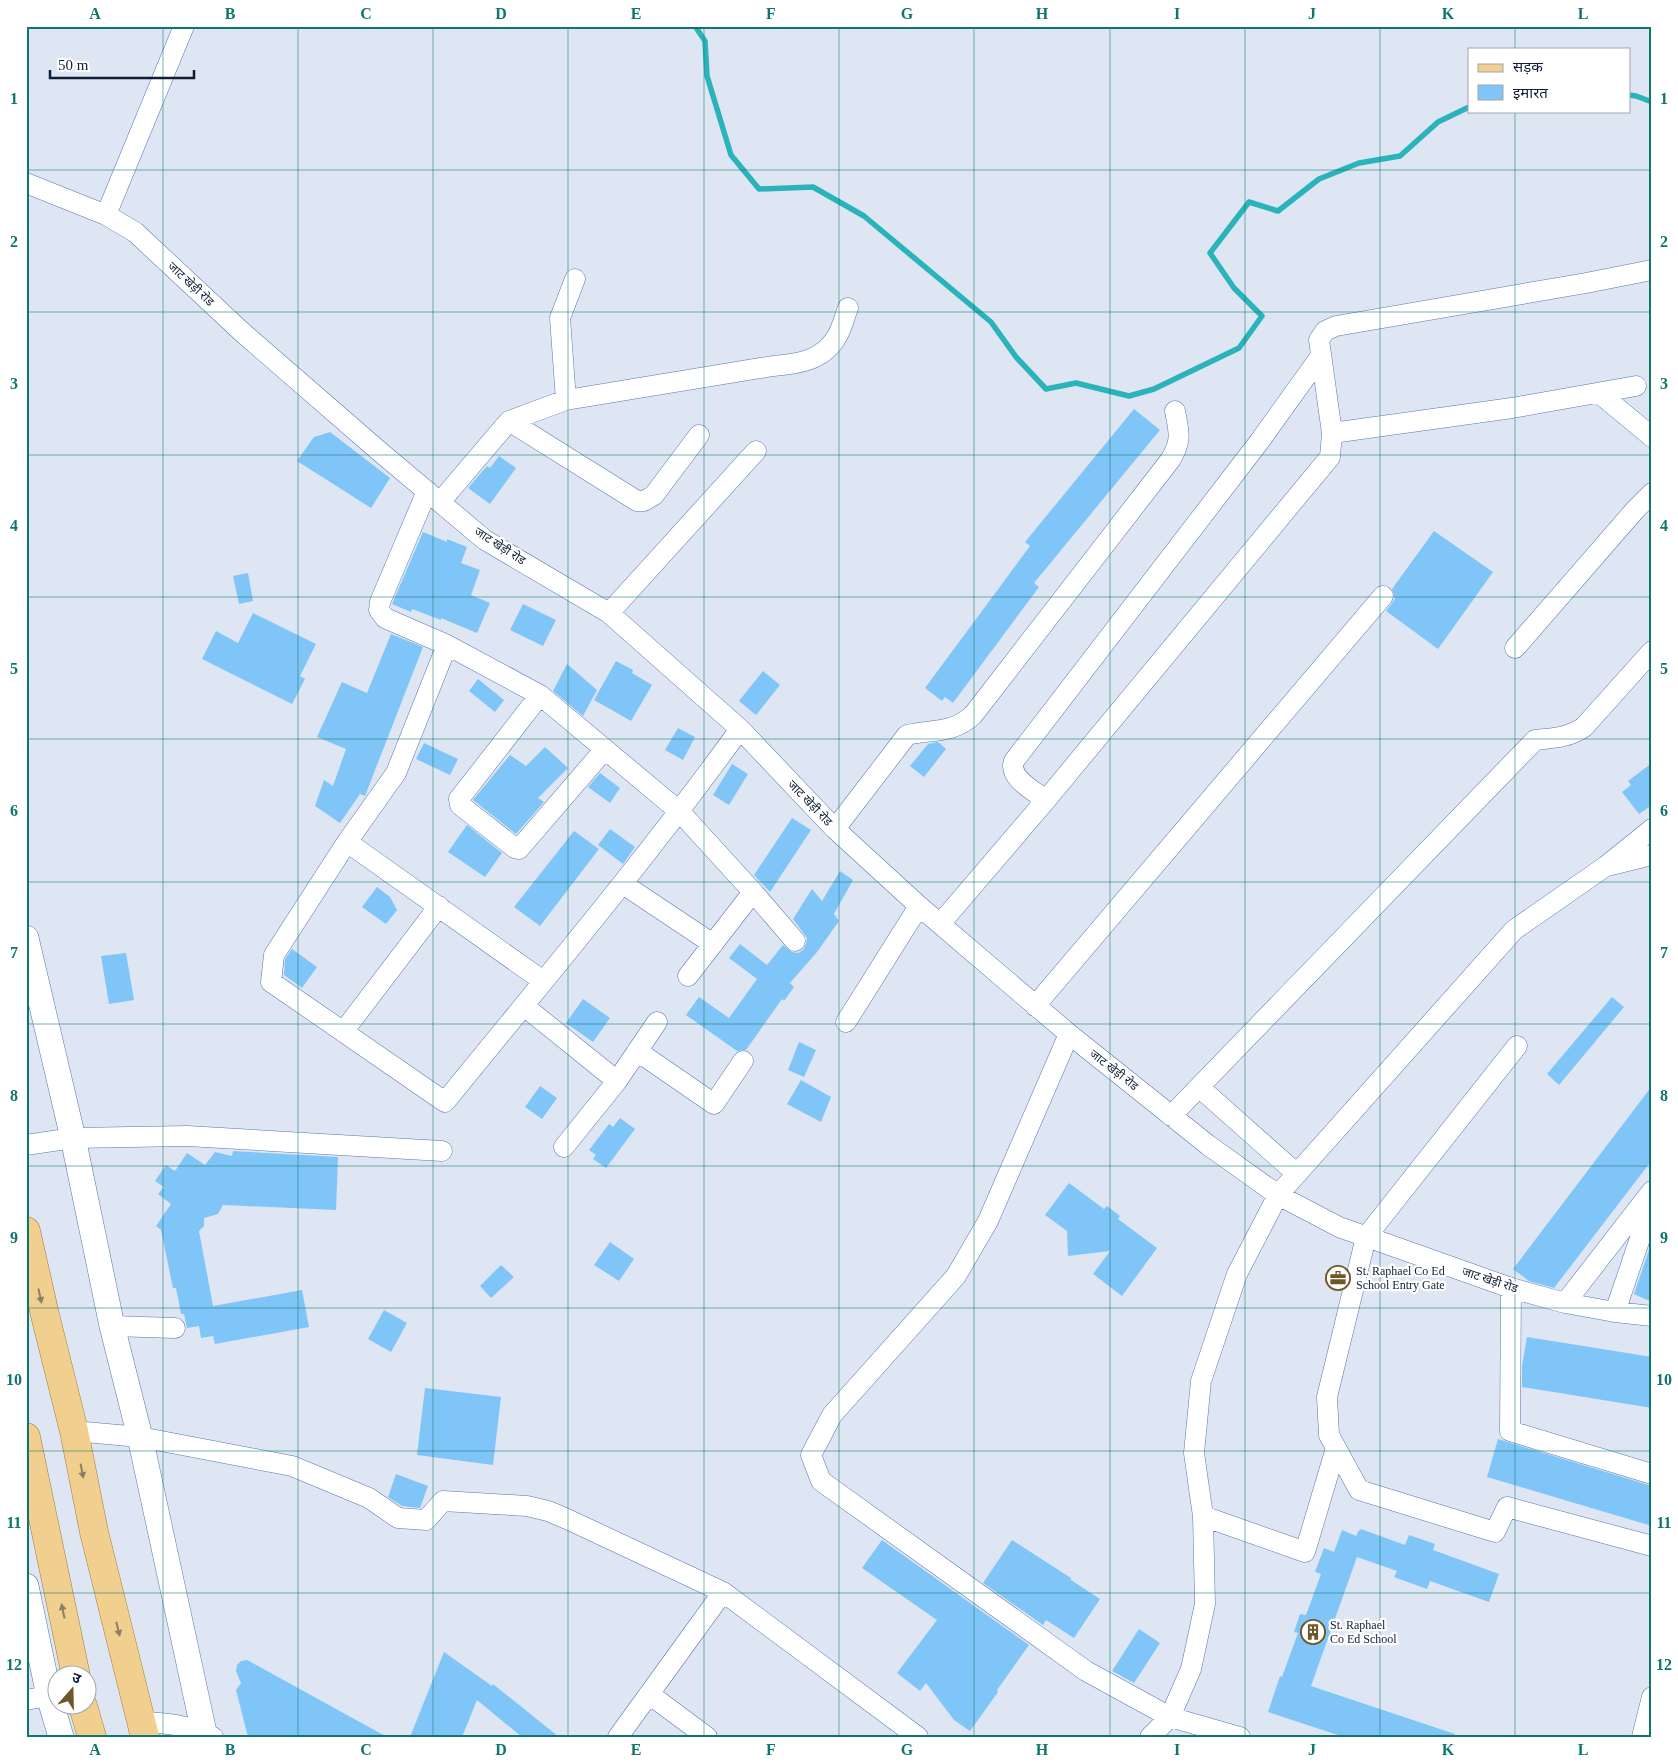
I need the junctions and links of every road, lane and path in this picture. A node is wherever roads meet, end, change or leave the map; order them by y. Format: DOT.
graph roads {
  1 [pos="184,26"];
  2 [pos="26,183"];
  3 [pos="106,215"];
  4 [pos="1652,270"];
  5 [pos="575,279"];
  6 [pos="848,308"];
  7 [pos="1320,357"];
  8 [pos="1636,386"];
  9 [pos="1600,393"];
  10 [pos="566,400"];
  11 [pos="1175,411"];
  12 [pos="509,421"];
  13 [pos="1332,433"];
  14 [pos="699,435"];
  15 [pos="1652,437"];
  16 [pos="756,451"];
  17 [pos="1652,493"];
  18 [pos="434,496"];
  19 [pos="1383,596"];
  20 [pos="609,613"];
  21 [pos="447,645"];
  22 [pos="1515,648"];
  23 [pos="1652,651"];
  24 [pos="540,695"];
  25 [pos="740,729"];
  26 [pos="605,749"];
  27 [pos="1046,800"];
  28 [pos="680,812"];
  29 [pos="835,829"];
  30 [pos="1652,829"];
  31 [pos="347,842"];
  32 [pos="1652,855"];
  33 [pos="1606,866"];
  34 [pos="623,884"];
  35 [pos="752,892"];
  36 [pos="439,906"];
  37 [pos="919,906"];
  38 [pos="940,924"];
  39 [pos="26,938"];
  40 [pos="794,941"];
  41 [pos="713,944"];
  42 [pos="688,976"];
  43 [pos="543,981"];
  44 [pos="524,1006"];
  45 [pos="1035,1006"];
  46 [pos="657,1022"];
  47 [pos="846,1022"];
  48 [pos="343,1032"];
  49 [pos="1069,1034"];
  50 [pos="1517,1046"];
  51 [pos="637,1051"];
  52 [pos="743,1061"];
  53 [pos="618,1081"];
  54 [pos="1199,1088"];
  55 [pos="1172,1116"];
  56 [pos="73,1138"];
  57 [pos="26,1145"];
  58 [pos="564,1147"];
  59 [pos="442,1151"];
  60 [pos="1297,1174"];
  61 [pos="1652,1191"];
  62 [pos="1278,1195"];
  63 [pos="1652,1203"];
  64 [pos="26,1231"];
  65 [pos="1366,1237"];
  66 [pos="1511,1288"];
  67 [pos="1565,1303"];
  68 [pos="1615,1312"];
  69 [pos="1652,1316"];
  70 [pos="112,1326"];
  71 [pos="175,1328"];
  72 [pos="74,1431"];
  73 [pos="26,1437"];
  74 [pos="140,1437"];
  75 [pos="1336,1448"];
  76 [pos="1652,1474"];
  77 [pos="1203,1516"];
  78 [pos="1652,1546"];
  79 [pos="26,1586"];
  80 [pos="723,1592"];
  81 [pos="74,1666"];
  82 [pos="649,1694"];
  83 [pos="44,1697"];
  84 [pos="1652,1697"];
  85 [pos="87,1716"];
  86 [pos="1170,1717"];
  87 [pos="143,1729"];
  88 [pos="1214,1733"];
  89 [pos="207,1735"];
  90 [pos="60,1737"];
  91 [pos="92,1737"];
  92 [pos="618,1737"];
  93 [pos="707,1737"];
  94 [pos="918,1737"];
  95 [pos="1150,1737"];
  96 [pos="1240,1737"];
  97 [pos="1642,1737"];
  1 -- 3 [label="street"];
  2 -- 3 [label="street, जाट खेड़ी रोड"];
  3 -- 18 [label="street, जाट खेड़ी रोड"];
  4 -- 7 [label="street"];
  5 -- 10 [label="street"];
  6 -- 10 [label="street"];
  7 -- 13 [label="street"];
  7 -- 27 [label="street"];
  8 -- 9 [label="street"];
  9 -- 13 [label="street"];
  9 -- 15 [label="street"];
  10 -- 12 [label="street"];
  11 -- 29 [label="street"];
  12 -- 14 [label="street"];
  12 -- 18 [label="street"];
  13 -- 27 [label="street"];
  16 -- 20 [label="street"];
  17 -- 22 [label="street"];
  18 -- 20 [label="street, जाट खेड़ी रोड"];
  18 -- 21 [label="street"];
  19 -- 45 [label="street"];
  20 -- 25 [label="street, जाट खेड़ी रोड"];
  21 -- 24 [label="street"];
  21 -- 31 [label="street"];
  23 -- 54 [label="street"];
  24 -- 26 [label="street"];
  24 -- 26 [label="street"];
  25 -- 28 [label="street"];
  25 -- 29 [label="street, जाट खेड़ी रोड"];
  26 -- 28 [label="street"];
  27 -- 38 [label="street"];
  28 -- 34 [label="street"];
  28 -- 35 [label="street"];
  29 -- 37 [label="street, जाट खेड़ी रोड"];
  30 -- 33 [label="street"];
  31 -- 36 [label="street"];
  31 -- 48 [label="street"];
  32 -- 33 [label="street"];
  33 -- 60 [label="street"];
  34 -- 41 [label="street"];
  34 -- 43 [label="street"];
  35 -- 40 [label="street"];
  35 -- 41 [label="street"];
  36 -- 43 [label="street"];
  36 -- 48 [label="street"];
  37 -- 38 [label="street, जाट खेड़ी रोड"];
  37 -- 47 [label="street"];
  38 -- 45 [label="street, जाट खेड़ी रोड"];
  39 -- 56 [label="street"];
  41 -- 42 [label="street"];
  43 -- 44 [label="street"];
  44 -- 48 [label="street"];
  44 -- 53 [label="street"];
  45 -- 49 [label="street, जाट खेड़ी रोड"];
  46 -- 51 [label="street"];
  49 -- 55 [label="street, जाट खेड़ी रोड"];
  49 -- 86 [label="street"];
  50 -- 65 [label="street"];
  51 -- 52 [label="street"];
  51 -- 53 [label="street"];
  53 -- 58 [label="street"];
  54 -- 55 [label="street"];
  54 -- 60 [label="street"];
  55 -- 62 [label="street, जाट खेड़ी रोड"];
  56 -- 57 [label="street"];
  56 -- 59 [label="street"];
  56 -- 70 [label="street"];
  60 -- 62 [label="street"];
  61 -- 67 [label="street"];
  62 -- 65 [label="street, जाट खेड़ी रोड"];
  62 -- 77 [label="street"];
  63 -- 68 [label="street"];
  64 -- 72 [label="main road, one-way"];
  65 -- 66 [label="street, जाट खेड़ी रोड"];
  65 -- 75 [label="street"];
  66 -- 67 [label="street, जाट खेड़ी रोड"];
  66 -- 76 [label="street"];
  67 -- 68 [label="street, जाट खेड़ी रोड"];
  68 -- 69 [label="street, जाट खेड़ी रोड"];
  70 -- 71 [label="street"];
  70 -- 74 [label="street"];
  72 -- 74 [label="street"];
  72 -- 87 [label="main road, one-way"];
  81 -- 73 [label="main road, one-way"];
  74 -- 80 [label="street"];
  74 -- 89 [label="street"];
  75 -- 77 [label="street"];
  75 -- 78 [label="street"];
  77 -- 86 [label="street"];
  79 -- 83 [label="street"];
  80 -- 82 [label="street"];
  80 -- 94 [label="street"];
  82 -- 92 [label="street"];
  82 -- 93 [label="street"];
  83 -- 90 [label="street"];
  84 -- 97 [label="street"];
  85 -- 91 [label="main road"];
  86 -- 88 [label="street"];
  86 -- 95 [label="street"];
  87 -- 89 [label="street"];
  88 -- 96 [label="street"];
}
